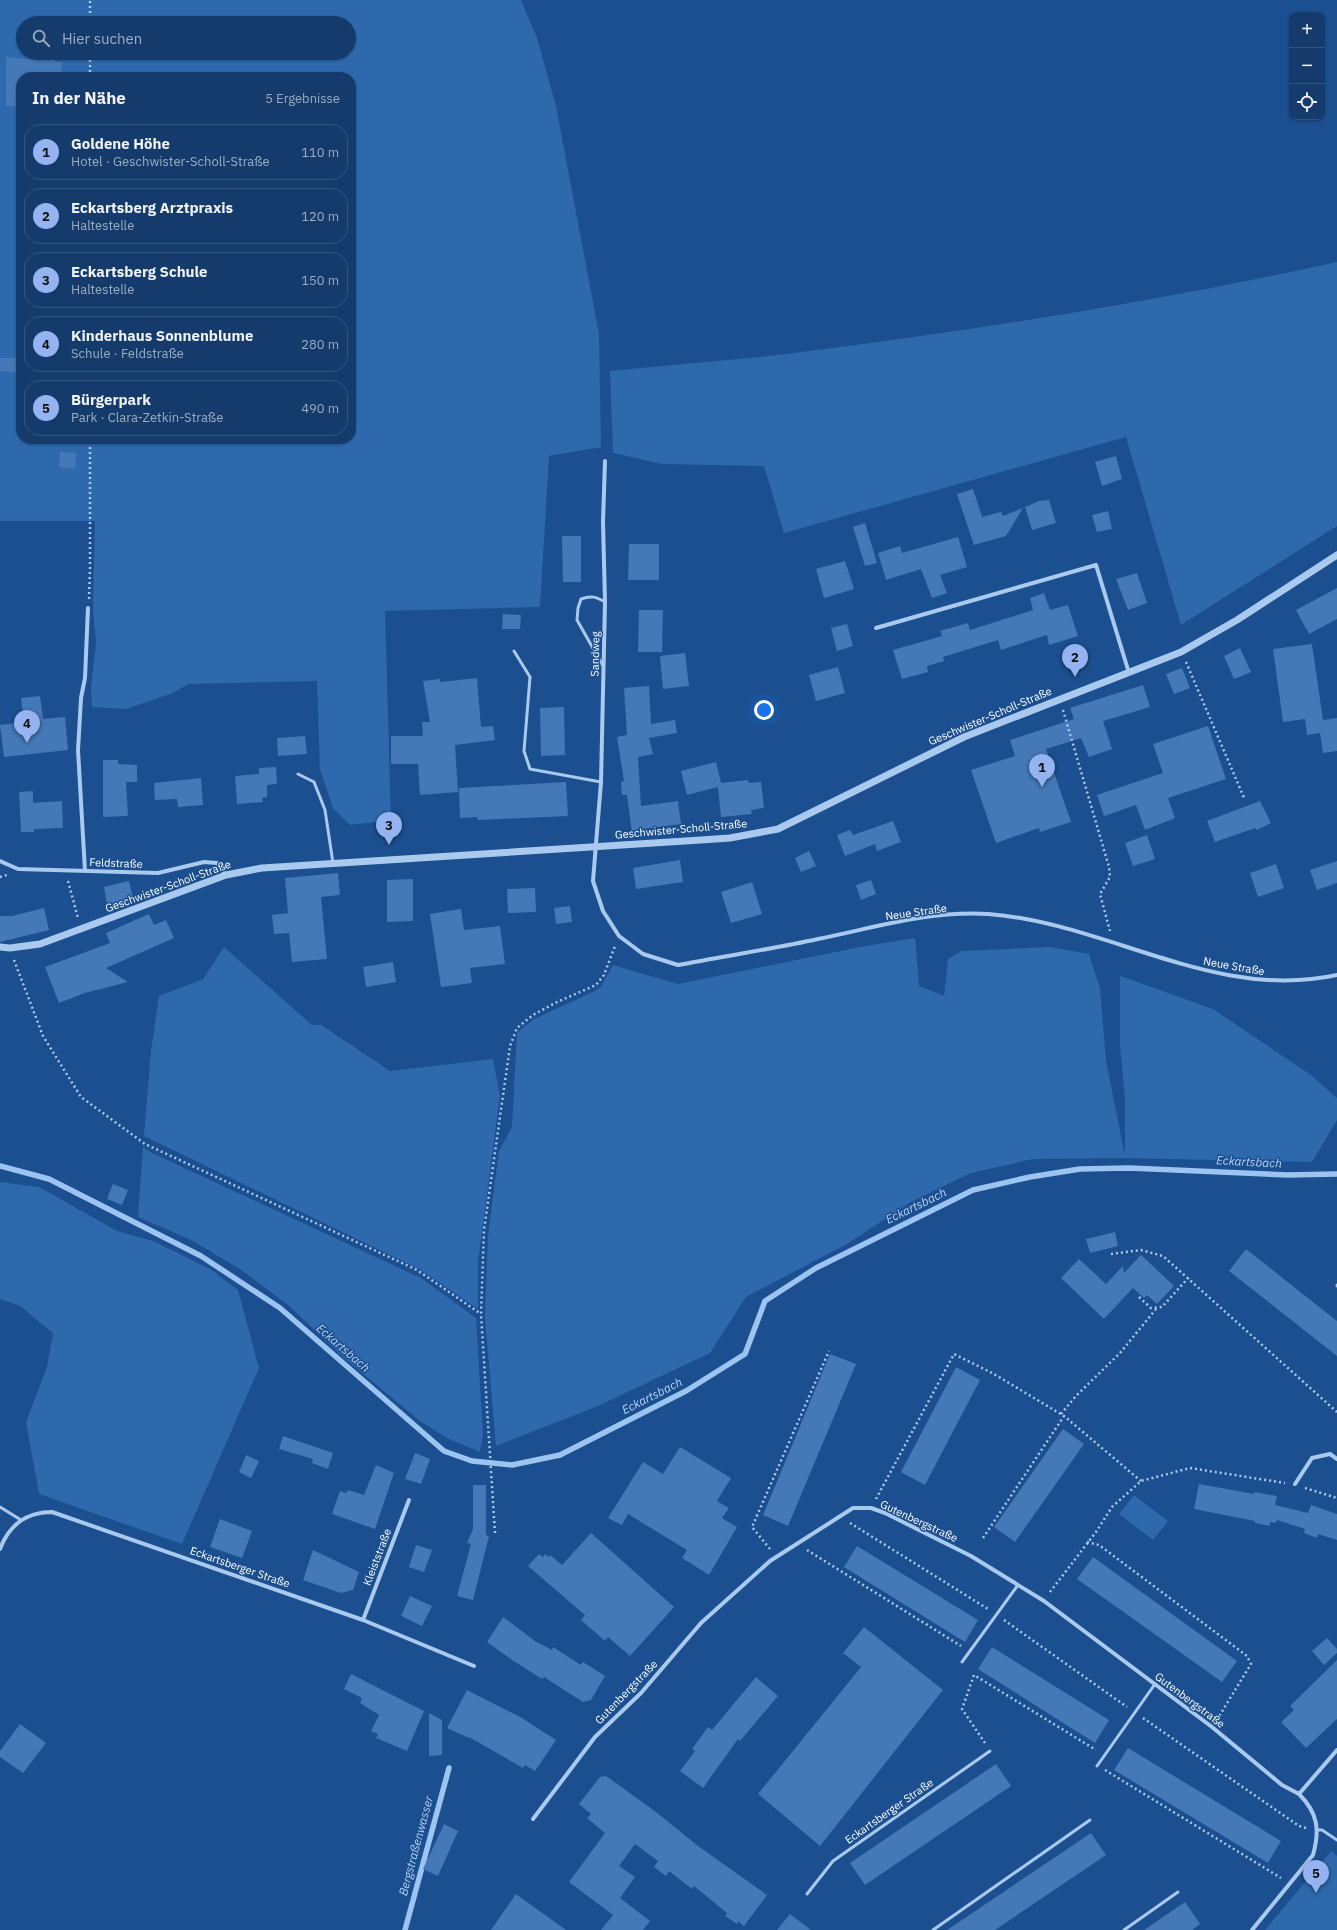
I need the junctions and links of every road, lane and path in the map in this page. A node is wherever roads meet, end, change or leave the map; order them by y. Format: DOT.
graph roads {
  1 [pos="90,0"];
  2 [pos="90,16"];
  3 [pos="90,60"];
  4 [pos="90,72"];
  5 [pos="90,444"];
  6 [pos="606,461"];
  7 [pos="1337,555"];
  8 [pos="605,602"];
  9 [pos="88,608"];
  10 [pos="876,628"];
  11 [pos="514,651"];
  12 [pos="1181,652"];
  13 [pos="603,667"];
  14 [pos="1129,673"];
  15 [pos="1059,699"];
  16 [pos="298,774"];
  17 [pos="601,782"];
  18 [pos="1245,800"];
  19 [pos="597,847"];
  20 [pos="0,861"];
  21 [pos="333,863"];
  22 [pos="65,871"];
  23 [pos="85,871"];
  24 [pos="226,875"];
  25 [pos="82,930"];
  26 [pos="619,936"];
  27 [pos="1114,942"];
  28 [pos="0,947"];
  29 [pos="10,948"];
  30 [pos="1337,975"];
  31 [pos="1111,1254"];
  32 [pos="1189,1277"];
  33 [pos="1139,1297"];
  34 [pos="1156,1308"];
  35 [pos="481,1314"];
  36 [pos="829,1351"];
  37 [pos="1337,1412"];
  38 [pos="1062,1415"];
  39 [pos="1337,1459"];
  40 [pos="1141,1481"];
  41 [pos="1295,1484"];
  42 [pos="1337,1498"];
  43 [pos="409,1500"];
  44 [pos="0,1507"];
  45 [pos="871,1508"];
  46 [pos="839,1516"];
  47 [pos="21,1520"];
  48 [pos="495,1533"];
  49 [pos="983,1538"];
  50 [pos="1087,1542"];
  51 [pos="797,1544"];
  52 [pos="0,1549"];
  53 [pos="776,1557"];
  54 [pos="1018,1585"];
  55 [pos="1044,1601"];
  56 [pos="996,1614"];
  57 [pos="363,1620"];
  58 [pos="970,1651"];
  59 [pos="962,1662"];
  60 [pos="474,1666"];
  61 [pos="1155,1684"];
  62 [pos="1135,1712"];
  63 [pos="1212,1727"];
  64 [pos="1337,1750"];
  65 [pos="990,1751"];
  66 [pos="1105,1755"];
  67 [pos="1097,1766"];
  68 [pos="1299,1794"];
  69 [pos="533,1819"];
  70 [pos="1090,1820"];
  71 [pos="1317,1830"];
  72 [pos="1337,1840"];
  73 [pos="1290,1884"];
  74 [pos="1178,1892"];
  75 [pos="807,1894"];
  76 [pos="933,1930"];
  77 [pos="1124,1930"];
  78 [pos="1252,1930"];
  1 -- 2 [label="path"];
  3 -- 4 [label="path"];
  5 -- 9 [label="path"];
  6 -- 8 [label="street, Sandweg"];
  7 -- 12 [label="street, Geschwister-Scholl-Straße"];
  8 -- 13 [label="street, Sandweg"];
  8 -- 13 [label="lane"];
  9 -- 23 [label="street"];
  10 -- 14 [label="street"];
  11 -- 17 [label="lane"];
  12 -- 14 [label="street, Geschwister-Scholl-Straße"];
  12 -- 18 [label="path"];
  13 -- 17 [label="street, Sandweg"];
  14 -- 15 [label="street, Geschwister-Scholl-Straße"];
  15 -- 19 [label="street, Geschwister-Scholl-Straße"];
  15 -- 27 [label="path"];
  16 -- 21 [label="lane"];
  17 -- 19 [label="street, Sandweg"];
  19 -- 21 [label="street, Geschwister-Scholl-Straße"];
  19 -- 26 [label="street, Neue Straße"];
  20 -- 22 [label="street, Feldstraße"];
  21 -- 24 [label="street, Geschwister-Scholl-Straße"];
  22 -- 23 [label="street, Feldstraße"];
  22 -- 25 [label="path"];
  23 -- 24 [label="street, Feldstraße"];
  24 -- 25 [label="street, Geschwister-Scholl-Straße"];
  25 -- 29 [label="street, Geschwister-Scholl-Straße"];
  26 -- 27 [label="street, Neue Straße"];
  26 -- 35 [label="path"];
  27 -- 30 [label="street, Neue Straße"];
  28 -- 29 [label="street, Geschwister-Scholl-Straße"];
  29 -- 35 [label="path"];
  31 -- 32 [label="path"];
  32 -- 34 [label="path"];
  32 -- 37 [label="path"];
  33 -- 34 [label="path"];
  34 -- 38 [label="path"];
  35 -- 48 [label="path"];
  36 -- 53 [label="path"];
  38 -- 40 [label="path"];
  38 -- 45 [label="path"];
  38 -- 49 [label="path"];
  39 -- 41 [label="street"];
  40 -- 41 [label="path"];
  40 -- 50 [label="path"];
  41 -- 42 [label="path"];
  43 -- 57 [label="street, Kleiststraße"];
  44 -- 47 [label="lane"];
  45 -- 46 [label="street, Gutenbergstraße"];
  45 -- 54 [label="street, Gutenbergstraße"];
  46 -- 51 [label="street, Gutenbergstraße"];
  46 -- 56 [label="path"];
  47 -- 52 [label="street"];
  47 -- 57 [label="street, Eckartsberger Straße"];
  50 -- 55 [label="path"];
  50 -- 63 [label="path"];
  51 -- 53 [label="street, Gutenbergstraße"];
  51 -- 58 [label="path"];
  53 -- 69 [label="street, Gutenbergstraße"];
  54 -- 55 [label="street, Gutenbergstraße"];
  54 -- 56 [label="lane"];
  55 -- 61 [label="street, Gutenbergstraße"];
  56 -- 58 [label="lane"];
  56 -- 62 [label="path"];
  57 -- 60 [label="street, Eckartsberger Straße"];
  58 -- 59 [label="lane"];
  61 -- 62 [label="lane"];
  61 -- 63 [label="street, Gutenbergstraße"];
  62 -- 66 [label="lane"];
  62 -- 71 [label="path"];
  63 -- 68 [label="street, Gutenbergstraße"];
  64 -- 68 [label="street"];
  65 -- 66 [label="path"];
  65 -- 75 [label="lane, Eckartsberger Straße"];
  66 -- 67 [label="lane"];
  67 -- 73 [label="path"];
  68 -- 71 [label="street"];
  70 -- 76 [label="lane"];
  71 -- 72 [label="lane"];
  71 -- 73 [label="street"];
  73 -- 78 [label="street"];
  74 -- 77 [label="lane"];
}
